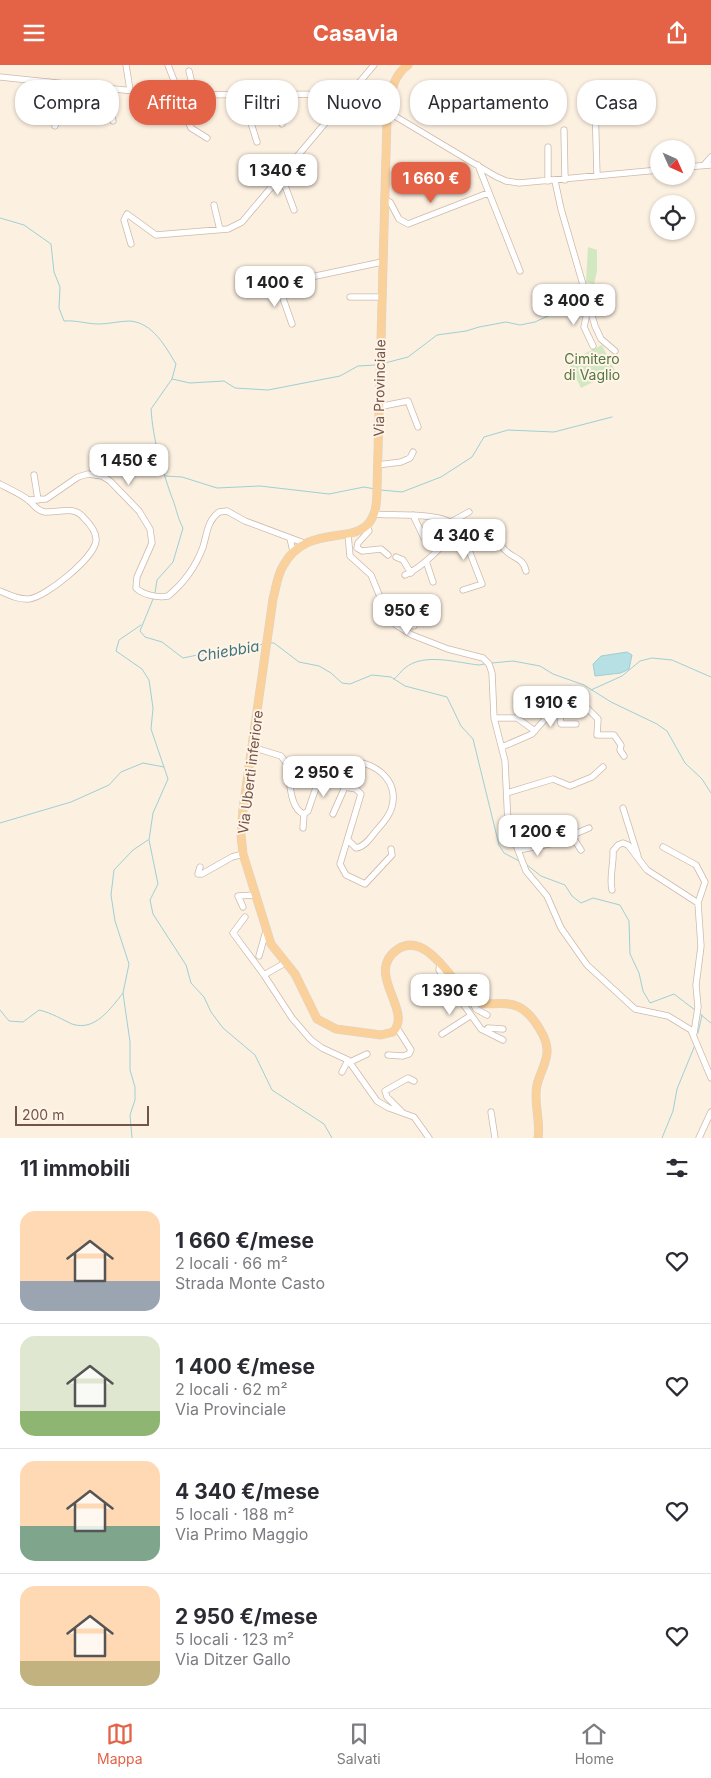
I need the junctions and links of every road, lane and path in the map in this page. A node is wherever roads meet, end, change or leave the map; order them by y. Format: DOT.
graph roads {
  1 [pos="126,65"];
  2 [pos="168,65"];
  3 [pos="374,65"];
  4 [pos="408,65"];
  5 [pos="189,71"];
  6 [pos="0,77"];
  7 [pos="30,80"];
  8 [pos="174,80"];
  9 [pos="191,80"];
  10 [pos="361,80"];
  11 [pos="395,80"];
  12 [pos="129,84"];
  13 [pos="400,119"];
  14 [pos="190,125"];
  15 [pos="252,125"];
  16 [pos="323,125"];
  17 [pos="387,125"];
  18 [pos="596,125"];
  19 [pos="564,130"];
  20 [pos="207,138"];
  21 [pos="257,142"];
  22 [pos="548,147"];
  23 [pos="711,157"];
  24 [pos="478,165"];
  25 [pos="704,165"];
  26 [pos="711,165"];
  27 [pos="695,166"];
  28 [pos="650,171"];
  29 [pos="281,175"];
  30 [pos="597,176"];
  31 [pos="565,180"];
  32 [pos="552,181"];
  33 [pos="488,193"];
  34 [pos="384,200"];
  35 [pos="214,205"];
  36 [pos="294,210"];
  37 [pos="220,230"];
  38 [pos="131,244"];
  39 [pos="382,262"];
  40 [pos="520,271"];
  41 [pos="350,297"];
  42 [pos="381,297"];
  43 [pos="589,303"];
  44 [pos="292,324"];
  45 [pos="593,346"];
  46 [pos="615,351"];
  47 [pos="378,407"];
  48 [pos="418,427"];
  49 [pos="413,452"];
  50 [pos="377,465"];
  51 [pos="34,475"];
  52 [pos="0,484"];
  53 [pos="28,500"];
  54 [pos="38,500"];
  55 [pos="469,512"];
  56 [pos="374,514"];
  57 [pos="413,515"];
  58 [pos="451,522"];
  59 [pos="367,527"];
  60 [pos="348,534"];
  61 [pos="451,535"];
  62 [pos="290,538"];
  63 [pos="424,538"];
  64 [pos="463,538"];
  65 [pos="304,543"];
  66 [pos="293,552"];
  67 [pos="388,555"];
  68 [pos="396,557"];
  69 [pos="426,561"];
  70 [pos="526,571"];
  71 [pos="433,582"];
  72 [pos="0,591"];
  73 [pos="463,591"];
  74 [pos="388,613"];
  75 [pos="417,618"];
  76 [pos="559,711"];
  77 [pos="494,718"];
  78 [pos="576,724"];
  79 [pos="535,731"];
  80 [pos="252,747"];
  81 [pos="502,747"];
  82 [pos="624,756"];
  83 [pos="603,767"];
  84 [pos="507,793"];
  85 [pos="624,809"];
  86 [pos="304,814"];
  87 [pos="333,814"];
  88 [pos="589,828"];
  89 [pos="303,829"];
  90 [pos="348,840"];
  91 [pos="552,844"];
  92 [pos="663,847"];
  93 [pos="391,849"];
  94 [pos="519,850"];
  95 [pos="581,850"];
  96 [pos="243,854"];
  97 [pos="640,860"];
  98 [pos="200,867"];
  99 [pos="708,884"];
  100 [pos="612,890"];
  101 [pos="255,895"];
  102 [pos="698,903"];
  103 [pos="243,907"];
  104 [pos="245,917"];
  105 [pos="266,931"];
  106 [pos="258,957"];
  107 [pos="440,962"];
  108 [pos="285,963"];
  109 [pos="264,975"];
  110 [pos="470,998"];
  111 [pos="470,1015"];
  112 [pos="487,1015"];
  113 [pos="479,1026"];
  114 [pos="397,1028"];
  115 [pos="503,1029"];
  116 [pos="694,1033"];
  117 [pos="442,1034"];
  118 [pos="503,1039"];
  119 [pos="367,1054"];
  120 [pos="388,1055"];
  121 [pos="349,1061"];
  122 [pos="342,1072"];
  123 [pos="711,1078"];
  124 [pos="414,1081"];
  125 [pos="491,1112"];
  126 [pos="711,1112"];
  127 [pos="403,1114"];
  128 [pos="429,1138"];
  129 [pos="495,1138"];
  130 [pos="538,1138"];
  131 [pos="699,1138"];
  1 -- 12 [label="street"];
  2 -- 8 [label="street"];
  3 -- 10 [label="street"];
  4 -- 11 [label="main road, Via Provinciale"];
  5 -- 9 [label="street"];
  6 -- 7 [label="street"];
  13 -- 24 [label="street"];
  14 -- 20 [label="street"];
  15 -- 21 [label="street"];
  16 -- 29 [label="street"];
  17 -- 34 [label="main road, Via Provinciale"];
  18 -- 30 [label="street"];
  19 -- 31 [label="street"];
  22 -- 32 [label="street"];
  23 -- 25 [label="street"];
  24 -- 32 [label="street"];
  24 -- 33 [label="street"];
  25 -- 26 [label="street"];
  25 -- 27 [label="street"];
  28 -- 30 [label="street"];
  29 -- 36 [label="street"];
  29 -- 37 [label="street"];
  30 -- 31 [label="street"];
  31 -- 32 [label="street"];
  32 -- 43 [label="street"];
  33 -- 34 [label="street"];
  33 -- 40 [label="street"];
  34 -- 39 [label="main road, Via Provinciale"];
  35 -- 37 [label="street"];
  37 -- 38 [label="street"];
  39 -- 42 [label="main road, Via Provinciale"];
  39 -- 44 [label="street"];
  41 -- 42 [label="street"];
  42 -- 47 [label="main road, Via Provinciale"];
  43 -- 45 [label="street"];
  43 -- 46 [label="street"];
  47 -- 48 [label="street"];
  47 -- 50 [label="main road, Via Provinciale"];
  49 -- 50 [label="street"];
  50 -- 56 [label="main road, Via Provinciale"];
  51 -- 54 [label="street"];
  52 -- 53 [label="street"];
  53 -- 54 [label="street"];
  53 -- 72 [label="street"];
  54 -- 62 [label="street"];
  55 -- 58 [label="street"];
  56 -- 57 [label="street"];
  56 -- 59 [label="main road"];
  57 -- 58 [label="street"];
  57 -- 63 [label="street"];
  58 -- 61 [label="street"];
  59 -- 60 [label="main road, Via Uberti inferiore"];
  59 -- 67 [label="street"];
  60 -- 65 [label="main road, Via Uberti inferiore"];
  60 -- 74 [label="street"];
  61 -- 64 [label="street"];
  61 -- 69 [label="street"];
  62 -- 65 [label="street"];
  62 -- 66 [label="street"];
  64 -- 70 [label="street"];
  64 -- 73 [label="street"];
  65 -- 66 [label="main road, Via Uberti inferiore"];
  66 -- 80 [label="main road, Via Uberti inferiore"];
  68 -- 69 [label="street"];
  69 -- 71 [label="street"];
  74 -- 75 [label="street"];
  74 -- 77 [label="street"];
  76 -- 78 [label="street"];
  76 -- 79 [label="street"];
  76 -- 82 [label="street"];
  77 -- 79 [label="street"];
  77 -- 81 [label="street"];
  79 -- 81 [label="street"];
  80 -- 86 [label="street"];
  80 -- 96 [label="main road, Via Uberti inferiore"];
  81 -- 84 [label="street"];
  83 -- 84 [label="street"];
  84 -- 94 [label="street"];
  85 -- 97 [label="street"];
  86 -- 89 [label="street"];
  86 -- 90 [label="street"];
  87 -- 90 [label="street"];
  88 -- 91 [label="street"];
  90 -- 93 [label="street"];
  91 -- 94 [label="street"];
  91 -- 95 [label="street"];
  92 -- 99 [label="street"];
  94 -- 116 [label="street"];
  96 -- 98 [label="street"];
  96 -- 101 [label="main road, Via Uberti inferiore"];
  97 -- 100 [label="street"];
  97 -- 102 [label="street"];
  99 -- 102 [label="street"];
  101 -- 103 [label="street"];
  101 -- 105 [label="main road, Via Uberti inferiore"];
  102 -- 116 [label="street"];
  104 -- 109 [label="street"];
  105 -- 106 [label="street"];
  105 -- 108 [label="main road, Via Uberti inferiore"];
  107 -- 110 [label="main road"];
  107 -- 111 [label="street"];
  107 -- 114 [label="main road"];
  108 -- 109 [label="street"];
  108 -- 114 [label="main road, Via Uberti inferiore"];
  109 -- 121 [label="street"];
  110 -- 112 [label="street"];
  110 -- 130 [label="main road"];
  111 -- 113 [label="street"];
  111 -- 117 [label="street"];
  113 -- 115 [label="street"];
  113 -- 118 [label="street"];
  114 -- 120 [label="street"];
  116 -- 123 [label="street"];
  119 -- 121 [label="street"];
  121 -- 122 [label="street"];
  121 -- 127 [label="street"];
  124 -- 127 [label="street"];
  125 -- 129 [label="street"];
  126 -- 131 [label="street"];
  127 -- 128 [label="street"];
}
